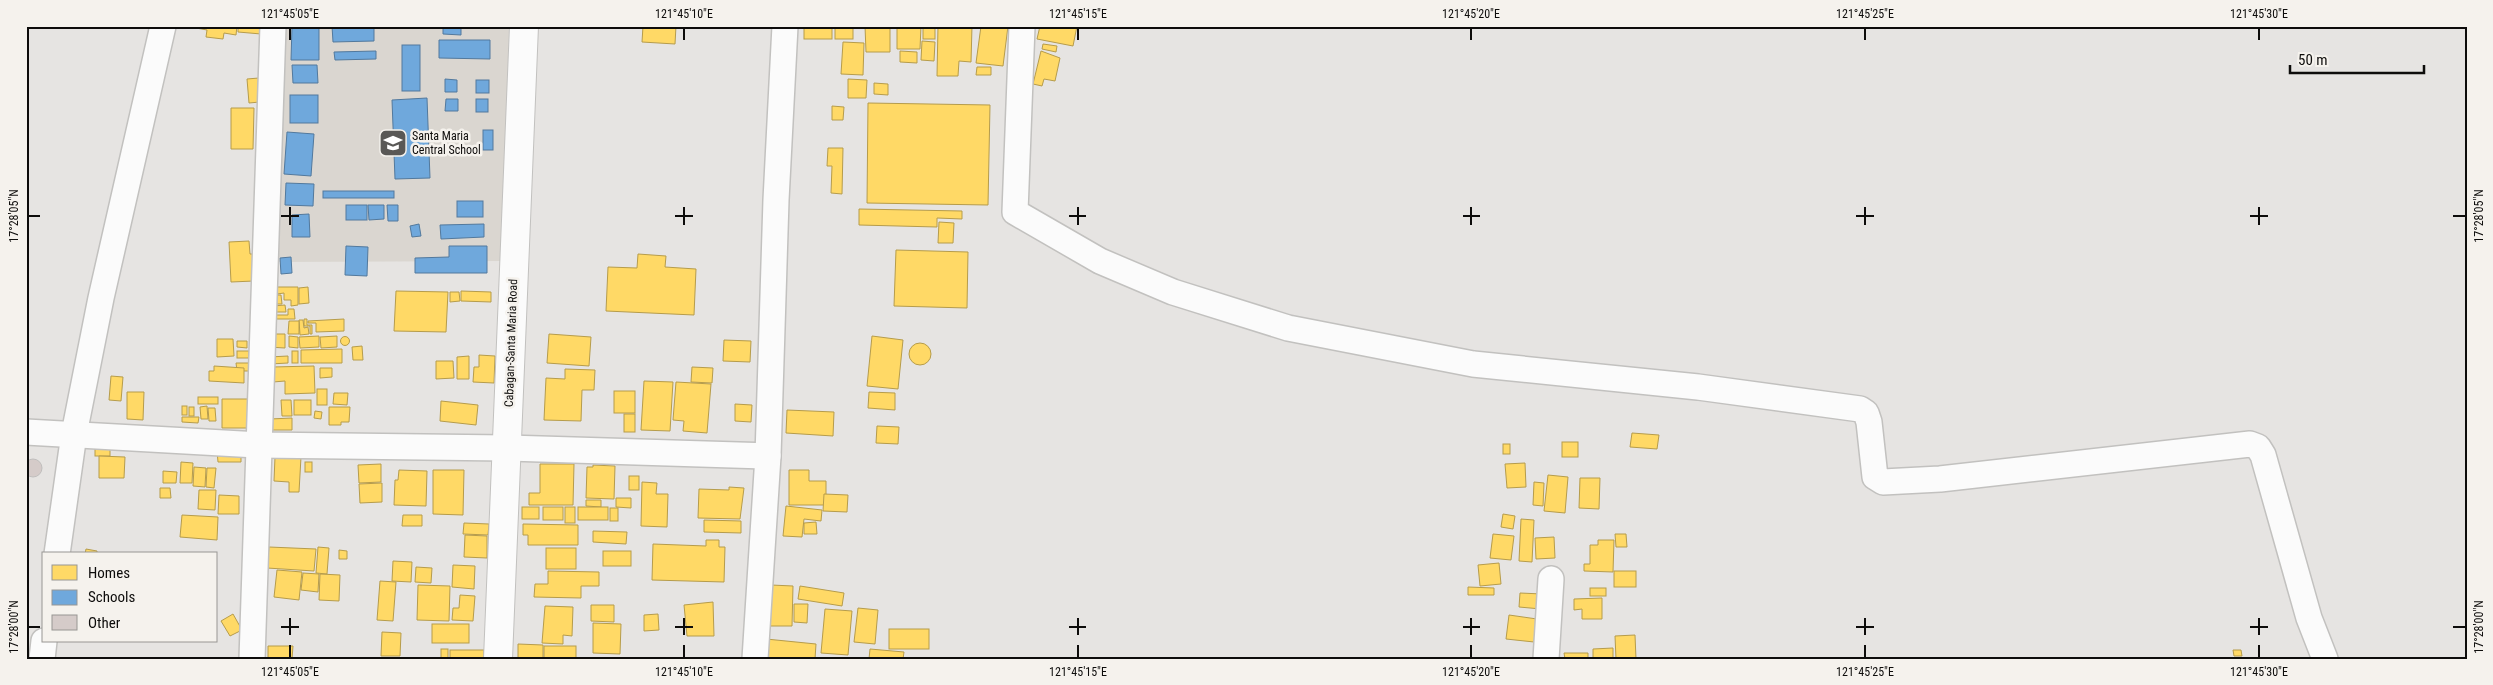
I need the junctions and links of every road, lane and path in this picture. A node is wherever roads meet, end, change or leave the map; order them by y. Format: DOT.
graph roads {
  1 [pos="163,26"];
  2 [pos="273,26"];
  3 [pos="524,26"];
  4 [pos="785,26"];
  5 [pos="1022,26"];
  6 [pos="26,432"];
  7 [pos="74,434"];
  8 [pos="258,445"];
  9 [pos="507,448"];
  10 [pos="768,456"];
  11 [pos="57,552"];
  12 [pos="1551,579"];
  13 [pos="44,642"];
  14 [pos="42,659"];
  15 [pos="252,659"];
  16 [pos="498,659"];
  17 [pos="756,659"];
  18 [pos="1546,659"];
  19 [pos="2324,659"];
  1 -- 7 [label="street"];
  2 -- 8 [label="street"];
  3 -- 9 [label="main road, Cabagan-Santa Maria Road"];
  4 -- 10 [label="street"];
  5 -- 19 [label="street"];
  6 -- 7 [label="street"];
  7 -- 8 [label="street"];
  7 -- 11 [label="street"];
  8 -- 9 [label="street"];
  8 -- 15 [label="street"];
  9 -- 10 [label="street"];
  9 -- 16 [label="main road, Cabagan-Santa Maria Road"];
  10 -- 17 [label="street"];
  12 -- 18 [label="street"];
  13 -- 14 [label="street"];
}
